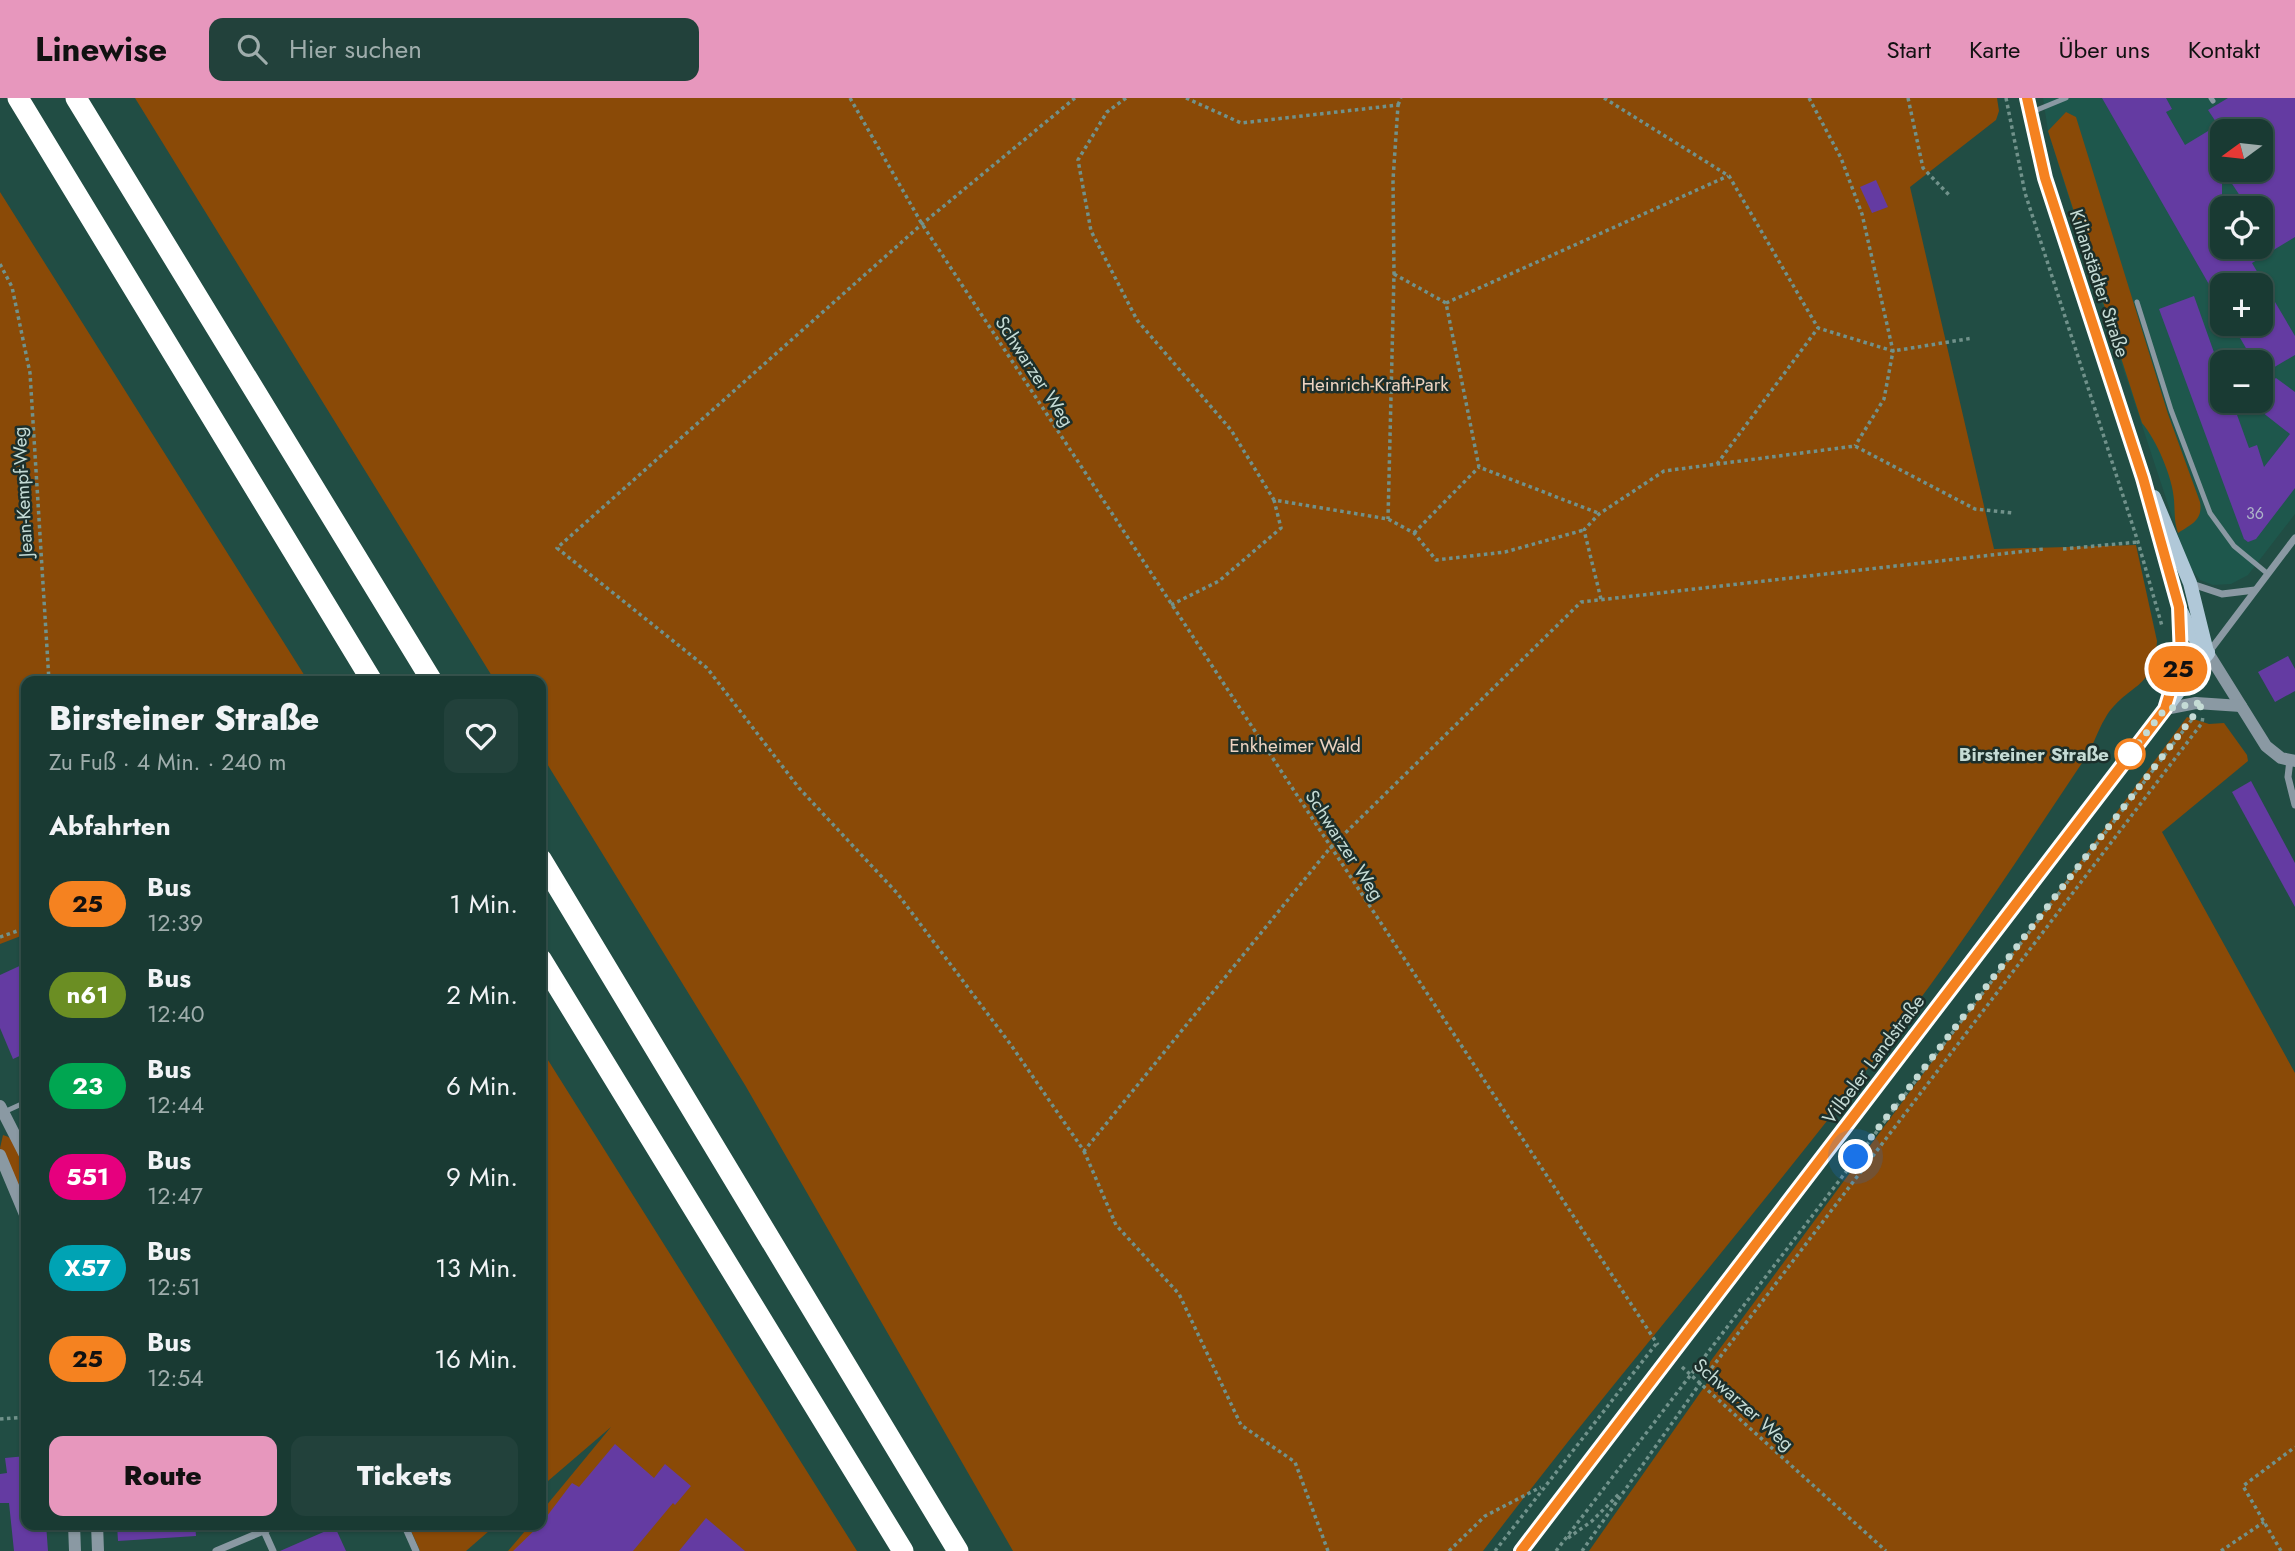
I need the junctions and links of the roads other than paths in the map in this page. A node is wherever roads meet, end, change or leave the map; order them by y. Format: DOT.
graph roads {
  1 [pos="18,98"];
  2 [pos="76,98"];
  3 [pos="2066,98"];
  4 [pos="2028,105"];
  5 [pos="2137,302"];
  6 [pos="2143,478"];
  7 [pos="2295,538"];
  8 [pos="2268,573"];
  9 [pos="2190,583"];
  10 [pos="2256,590"];
  11 [pos="2179,607"];
  12 [pos="2208,653"];
  13 [pos="369,676"];
  14 [pos="429,676"];
  15 [pos="2241,706"];
  16 [pos="2165,709"];
  17 [pos="2292,761"];
  18 [pos="2295,804"];
  19 [pos="546,867"];
  20 [pos="546,967"];
  21 [pos="21,1104"];
  22 [pos="1,1111"];
  23 [pos="21,1148"];
  24 [pos="0,1155"];
  25 [pos="21,1205"];
  26 [pos="74,1530"];
  27 [pos="97,1530"];
  28 [pos="406,1530"];
  29 [pos="264,1531"];
  30 [pos="75,1551"];
  31 [pos="98,1551"];
  32 [pos="216,1551"];
  33 [pos="273,1551"];
  34 [pos="415,1551"];
  35 [pos="902,1551"];
  36 [pos="958,1551"];
  37 [pos="1521,1551"];
  1 -- 13 [label="highway"];
  2 -- 14 [label="highway"];
  3 -- 4 [label="lane"];
  4 -- 6 [label="main road, Kilianstädter Straße"];
  5 -- 8 [label="lane"];
  6 -- 9 [label="main road, Kilianstädter Straße"];
  6 -- 11 [label="main road, Kilianstädter Straße"];
  7 -- 8 [label="street, Vilbeler Landstraße"];
  8 -- 10 [label="street, Vilbeler Landstraße"];
  9 -- 10 [label="street"];
  9 -- 12 [label="main road, Kilianstädter Straße"];
  10 -- 12 [label="street, Vilbeler Landstraße"];
  11 -- 12 [label="main road"];
  11 -- 16 [label="main road"];
  12 -- 15 [label="street"];
  12 -- 16 [label="main road, Vilbeler Landstraße"];
  15 -- 16 [label="street"];
  15 -- 17 [label="street"];
  16 -- 37 [label="main road, Vilbeler Landstraße"];
  17 -- 18 [label="street"];
  19 -- 36 [label="highway"];
  20 -- 35 [label="highway"];
  21 -- 22 [label="lane"];
  22 -- 23 [label="street"];
  24 -- 25 [label="street"];
  26 -- 30 [label="street"];
  27 -- 31 [label="street"];
  28 -- 34 [label="street"];
  29 -- 32 [label="street"];
  29 -- 33 [label="street"];
}
